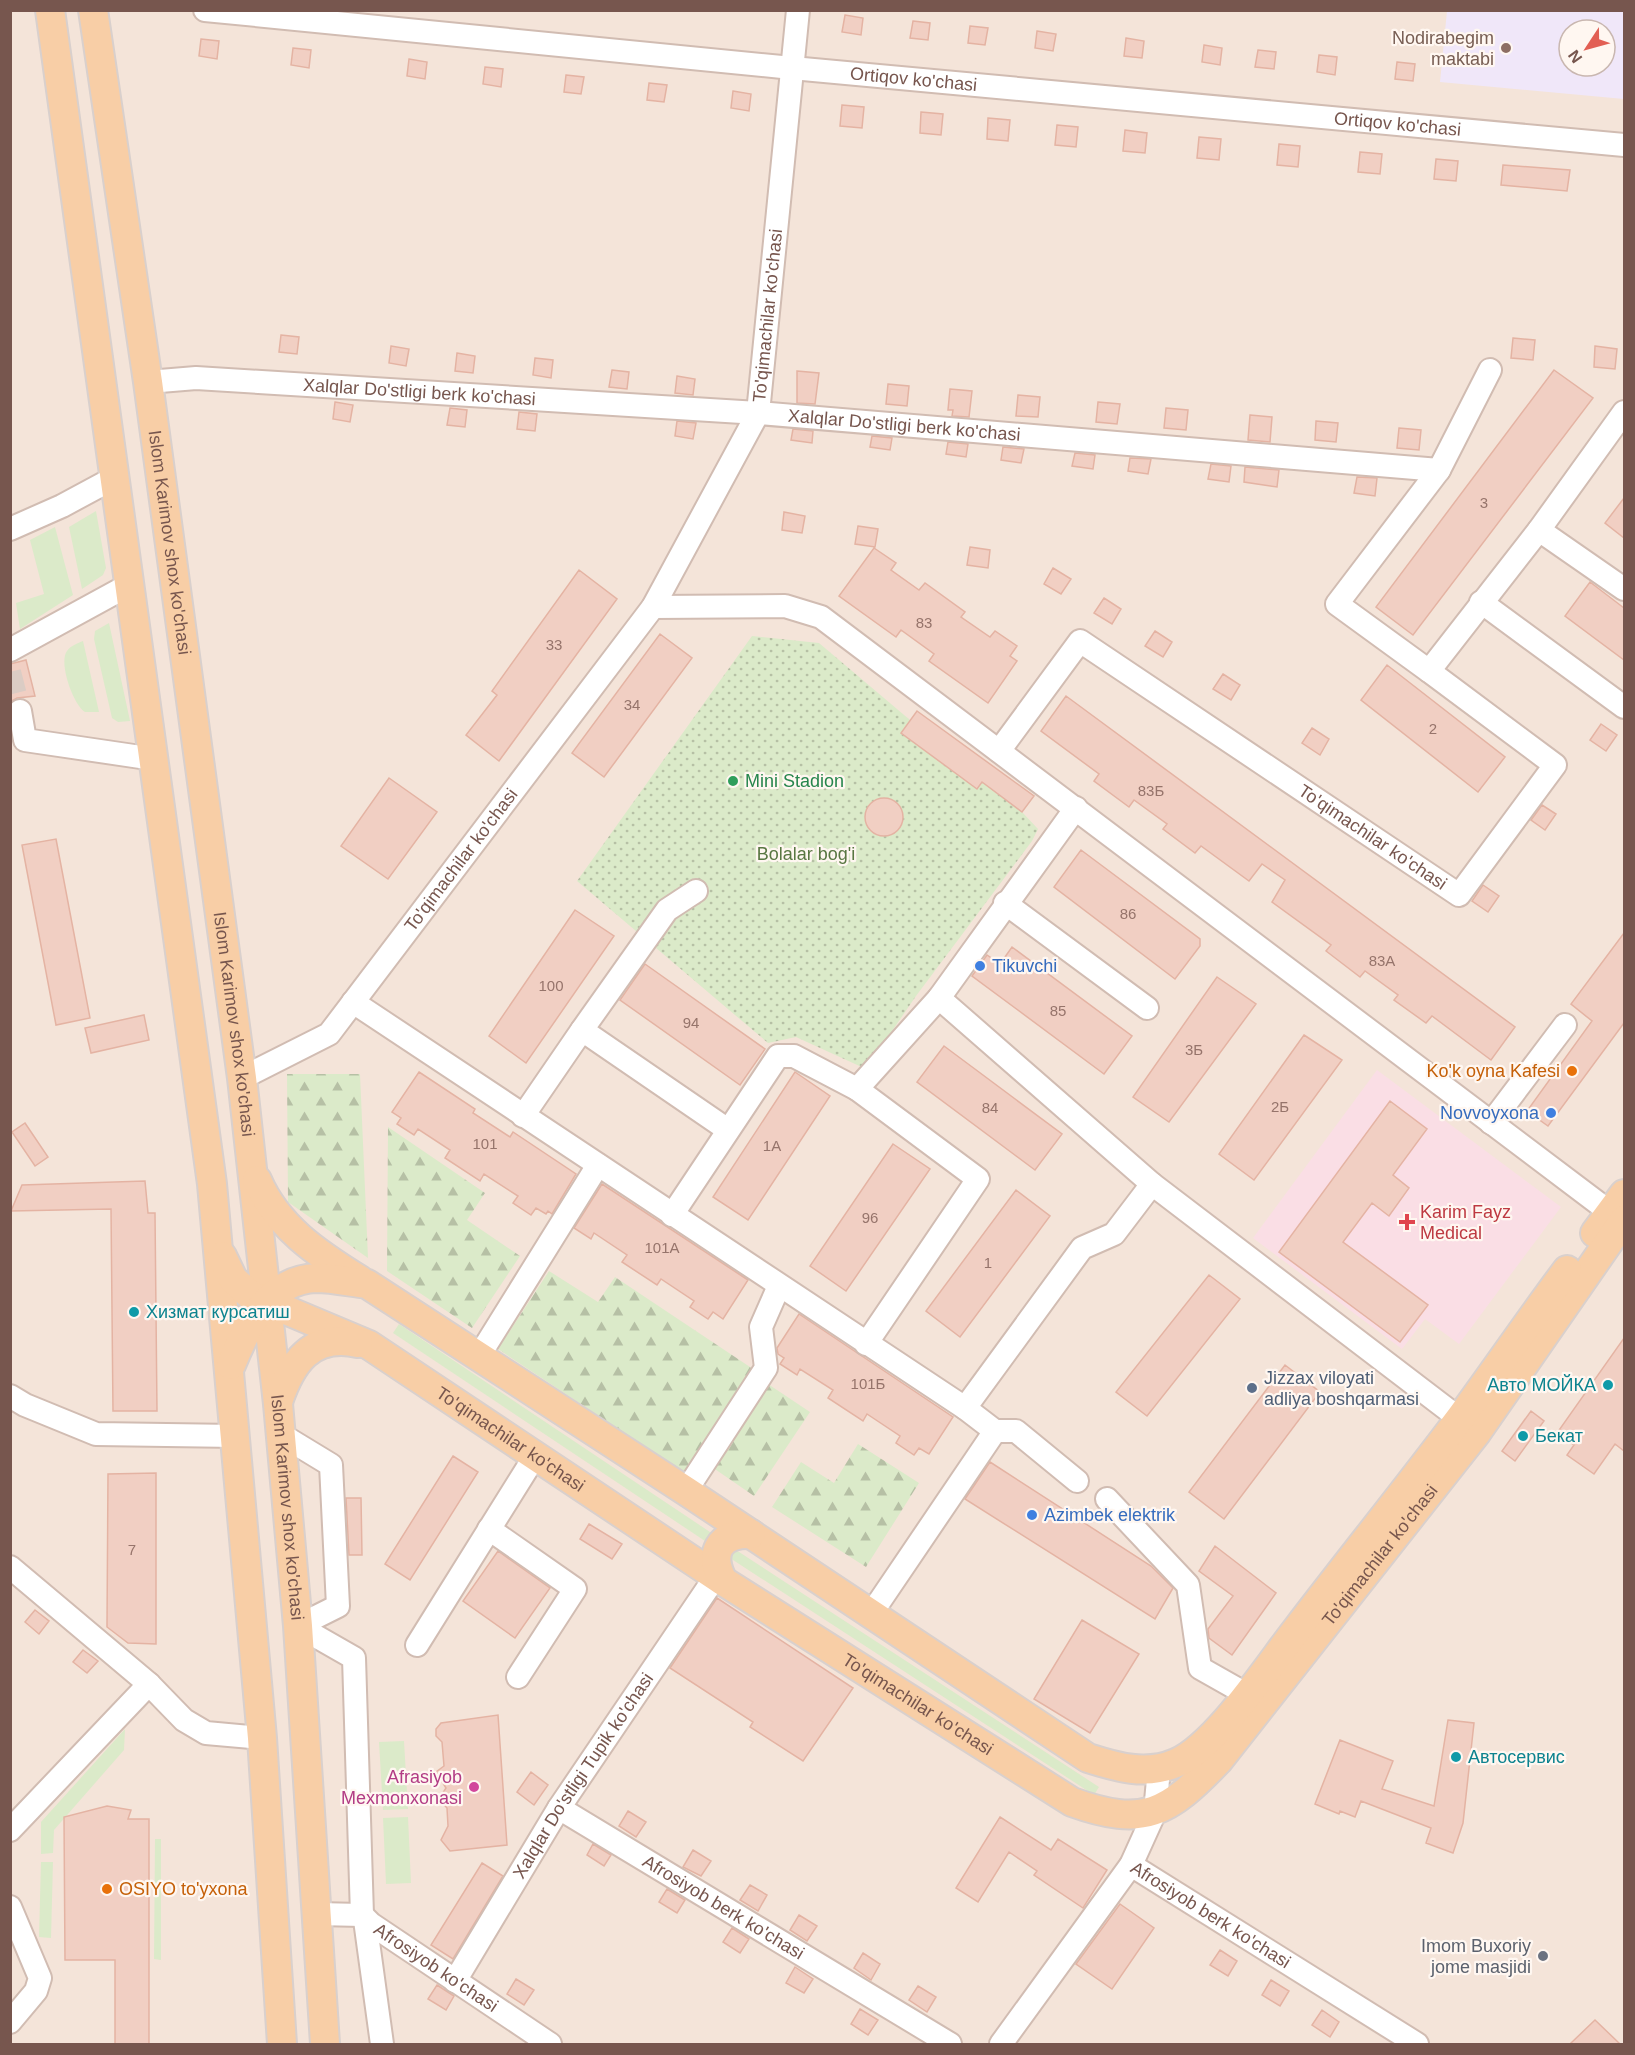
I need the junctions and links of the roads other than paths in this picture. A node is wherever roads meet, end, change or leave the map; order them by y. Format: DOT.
graph roads {
  1 [pos="50,10"];
  2 [pos="93,10"];
  3 [pos="205,10"];
  4 [pos="798,10"];
  5 [pos="792,68"];
  6 [pos="1624,145"];
  7 [pos="1490,370"];
  8 [pos="148,382"];
  9 [pos="1624,412"];
  10 [pos="758,413"];
  11 [pos="1439,470"];
  12 [pos="114,478"];
  13 [pos="12,530"];
  14 [pos="1539,530"];
  15 [pos="129,585"];
  16 [pos="1624,589"];
  17 [pos="1481,603"];
  18 [pos="653,607"];
  19 [pos="10,650"];
  20 [pos="1429,671"];
  21 [pos="1624,707"];
  22 [pos="20,711"];
  23 [pos="18,740"];
  24 [pos="999,751"];
  25 [pos="154,759"];
  26 [pos="1076,808"];
  27 [pos="696,891"];
  28 [pos="1005,903"];
  29 [pos="939,998"];
  30 [pos="353,1002"];
  31 [pos="1147,1008"];
  32 [pos="1565,1025"];
  33 [pos="582,1030"];
  34 [pos="242,1078"];
  35 [pos="857,1089"];
  36 [pos="523,1116"];
  37 [pos="1491,1123"];
  38 [pos="728,1130"];
  39 [pos="250,1165"];
  40 [pos="598,1165"];
  41 [pos="1152,1184"];
  42 [pos="1620,1212"];
  43 [pos="672,1215"];
  44 [pos="218,1246"];
  45 [pos="366,1284"];
  46 [pos="779,1286"];
  47 [pos="266,1302"];
  48 [pos="866,1344"];
  49 [pos="369,1346"];
  50 [pos="478,1356"];
  51 [pos="230,1368"];
  52 [pos="10,1396"];
  53 [pos="278,1404"];
  54 [pos="965,1408"];
  55 [pos="1468,1425"];
  56 [pos="995,1431"];
  57 [pos="280,1434"];
  58 [pos="237,1436"];
  59 [pos="535,1456"];
  60 [pos="1077,1481"];
  61 [pos="686,1491"];
  62 [pos="1107,1499"];
  63 [pos="489,1529"];
  64 [pos="751,1534"];
  65 [pos="10,1568"];
  66 [pos="719,1578"];
  67 [pos="871,1614"];
  68 [pos="298,1626"];
  69 [pos="417,1646"];
  70 [pos="518,1677"];
  71 [pos="149,1684"];
  72 [pos="1246,1694"];
  73 [pos="262,1738"];
  74 [pos="1159,1769"];
  75 [pos="559,1808"];
  76 [pos="1155,1812"];
  77 [pos="10,1830"];
  78 [pos="1131,1865"];
  79 [pos="10,1907"];
  80 [pos="317,1914"];
  81 [pos="364,1917"];
  82 [pos="455,1981"];
  83 [pos="10,2022"];
  84 [pos="282,2044"];
  85 [pos="325,2044"];
  86 [pos="382,2044"];
  87 [pos="550,2044"];
  88 [pos="950,2044"];
  89 [pos="1001,2044"];
  90 [pos="1417,2044"];
  1 -- 12 [label="main road"];
  2 -- 8 [label="main road, Islom Karimov shox ko'chasi"];
  3 -- 5 [label="street, Ortiqov ko'chasi"];
  4 -- 5 [label="street, To'qimachilar ko'chasi"];
  5 -- 6 [label="street, Ortiqov ko'chasi"];
  5 -- 10 [label="street, To'qimachilar ko'chasi"];
  7 -- 11 [label="street"];
  8 -- 10 [label="street, Xalqlar Do'stligi berk ko'chasi"];
  8 -- 34 [label="main road, Islom Karimov shox ko'chasi"];
  9 -- 14 [label="street"];
  10 -- 11 [label="street, Xalqlar Do'stligi berk ko'chasi"];
  10 -- 18 [label="street, To'qimachilar ko'chasi"];
  11 -- 20 [label="street"];
  12 -- 13 [label="street"];
  12 -- 15 [label="main road"];
  14 -- 16 [label="street"];
  14 -- 17 [label="street"];
  15 -- 19 [label="street"];
  15 -- 25 [label="main road"];
  17 -- 20 [label="street"];
  17 -- 21 [label="street"];
  18 -- 24 [label="street, To'qimachilar ko'chasi"];
  18 -- 30 [label="street, To'qimachilar ko'chasi"];
  20 -- 24 [label="street, To'qimachilar ko'chasi"];
  22 -- 23 [label="street"];
  23 -- 25 [label="street"];
  24 -- 26 [label="street, To'qimachilar ko'chasi"];
  25 -- 44 [label="main road"];
  26 -- 28 [label="street"];
  26 -- 37 [label="street, To'qimachilar ko'chasi"];
  27 -- 33 [label="street"];
  28 -- 29 [label="street"];
  28 -- 31 [label="street"];
  29 -- 35 [label="street"];
  29 -- 41 [label="street"];
  30 -- 34 [label="street, To'qimachilar ko'chasi"];
  30 -- 36 [label="street"];
  32 -- 37 [label="street"];
  33 -- 36 [label="street"];
  33 -- 38 [label="street"];
  34 -- 39 [label="main road, Islom Karimov shox ko'chasi"];
  35 -- 38 [label="street"];
  35 -- 48 [label="street"];
  36 -- 40 [label="street"];
  37 -- 42 [label="street, To'qimachilar ko'chasi"];
  38 -- 43 [label="street"];
  39 -- 45 [label="main road"];
  39 -- 47 [label="main road, Islom Karimov shox ko'chasi"];
  40 -- 43 [label="street"];
  40 -- 50 [label="street"];
  41 -- 54 [label="street"];
  41 -- 55 [label="street"];
  42 -- 55 [label="main road, To'qimachilar ko'chasi"];
  43 -- 46 [label="street"];
  44 -- 47 [label="main road, To'qimachilar ko'chasi"];
  44 -- 51 [label="main road"];
  45 -- 47 [label="main road, To'qimachilar ko'chasi"];
  45 -- 50 [label="main road, To'qimachilar ko'chasi"];
  46 -- 48 [label="street"];
  46 -- 61 [label="street"];
  47 -- 49 [label="main road, To'qimachilar ko'chasi"];
  47 -- 51 [label="main road, To'qimachilar ko'chasi"];
  47 -- 53 [label="main road, Islom Karimov shox ko'chasi"];
  48 -- 54 [label="street"];
  49 -- 53 [label="main road"];
  49 -- 59 [label="main road, To'qimachilar ko'chasi"];
  50 -- 61 [label="main road, To'qimachilar ko'chasi"];
  51 -- 58 [label="main road"];
  52 -- 58 [label="street"];
  53 -- 57 [label="main road, Islom Karimov shox ko'chasi"];
  54 -- 56 [label="street"];
  55 -- 72 [label="main road, To'qimachilar ko'chasi"];
  55 -- 76 [label="main road, To'qimachilar ko'chasi"];
  56 -- 60 [label="street"];
  56 -- 67 [label="street"];
  57 -- 68 [label="main road, Islom Karimov shox ko'chasi"];
  57 -- 68 [label="street"];
  58 -- 73 [label="main road"];
  59 -- 63 [label="street"];
  59 -- 66 [label="main road, To'qimachilar ko'chasi"];
  61 -- 64 [label="main road, To'qimachilar ko'chasi"];
  62 -- 72 [label="street"];
  63 -- 69 [label="street"];
  63 -- 70 [label="street"];
  64 -- 66 [label="main road"];
  64 -- 67 [label="main road, To'qimachilar ko'chasi"];
  65 -- 71 [label="street"];
  66 -- 75 [label="street, Xalqlar Do'stligi Tupik ko'chasi"];
  66 -- 76 [label="main road, To'qimachilar ko'chasi"];
  67 -- 74 [label="main road, To'qimachilar ko'chasi"];
  68 -- 80 [label="main road, Islom Karimov shox ko'chasi"];
  68 -- 81 [label="street"];
  71 -- 73 [label="street"];
  71 -- 77 [label="street"];
  72 -- 74 [label="main road, To'qimachilar ko'chasi"];
  73 -- 84 [label="main road"];
  74 -- 76 [label="street"];
  75 -- 82 [label="street, Xalqlar Do'stligi Tupik ko'chasi"];
  75 -- 88 [label="street, Afrosiyob berk ko'chasi"];
  76 -- 78 [label="street"];
  78 -- 89 [label="street, Afrosiyob berk ko'chasi"];
  78 -- 90 [label="street, Afrosiyob berk ko'chasi"];
  79 -- 83 [label="street"];
  80 -- 81 [label="street, Afrosiyob ko'chasi"];
  80 -- 85 [label="main road, Islom Karimov shox ko'chasi"];
  81 -- 82 [label="street, Afrosiyob ko'chasi"];
  81 -- 86 [label="street"];
  82 -- 87 [label="street, Afrosiyob ko'chasi"];
}
